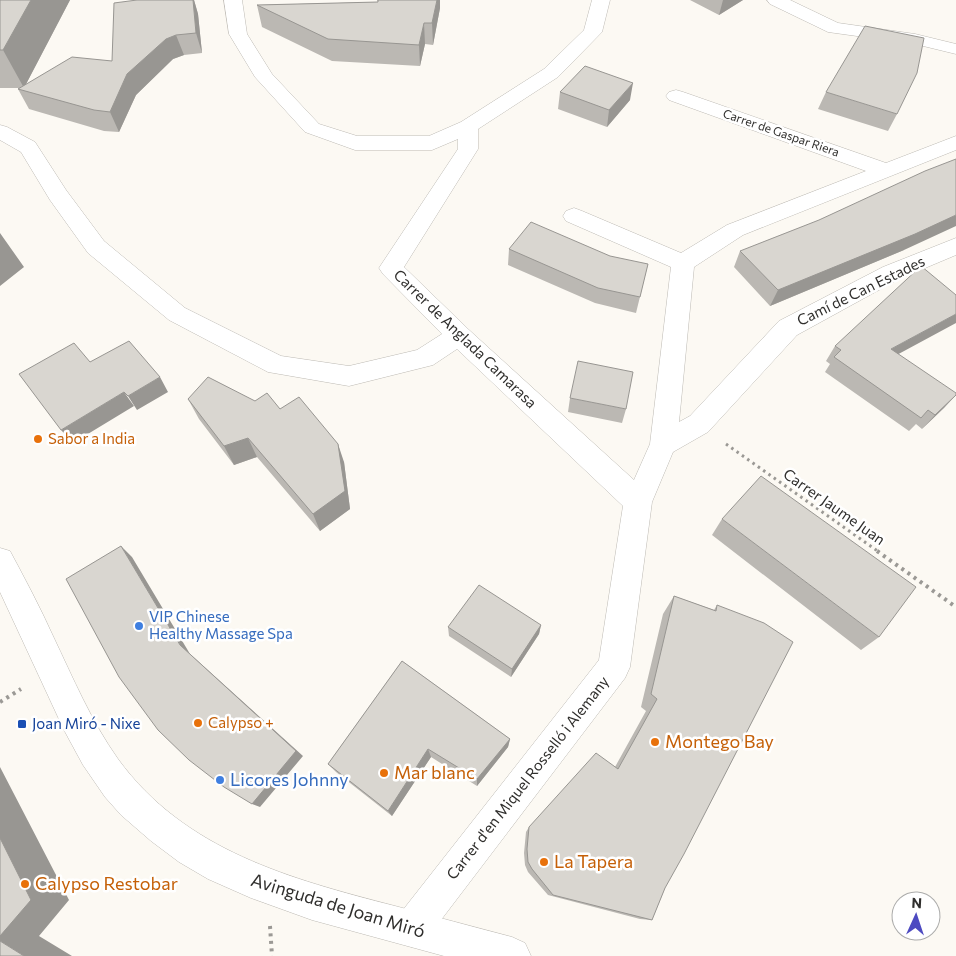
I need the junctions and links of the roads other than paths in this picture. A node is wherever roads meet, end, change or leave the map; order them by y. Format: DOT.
graph roads {
  1 [pos="233,0"];
  2 [pos="601,0"];
  3 [pos="776,0"];
  4 [pos="956,48"];
  5 [pos="676,96"];
  6 [pos="468,126"];
  7 [pos="0,131"];
  8 [pos="956,143"];
  9 [pos="885,170"];
  10 [pos="574,216"];
  11 [pos="956,246"];
  12 [pos="683,264"];
  13 [pos="458,336"];
  14 [pos="663,444"];
  15 [pos="638,502"];
  16 [pos="0,561"];
  17 [pos="412,928"];
  18 [pos="512,956"];
  1 -- 6 [label="street"];
  2 -- 6 [label="street"];
  3 -- 4 [label="street"];
  5 -- 9 [label="street, Carrer de Gaspar Riera"];
  6 -- 13 [label="street, Carrer de Anglada Camarasa"];
  7 -- 13 [label="street"];
  8 -- 9 [label="street"];
  9 -- 12 [label="street"];
  10 -- 12 [label="street"];
  11 -- 14 [label="street, Camí de Can Estades"];
  12 -- 14 [label="street, Carrer d'en Miquel Rosselló i Alemany"];
  13 -- 15 [label="street, Carrer de Anglada Camarasa"];
  14 -- 15 [label="street, Carrer d'en Miquel Rosselló i Alemany"];
  15 -- 17 [label="street, Carrer d'en Miquel Rosselló i Alemany"];
  16 -- 17 [label="street, Avinguda de Joan Miró"];
  17 -- 18 [label="street, Avinguda de Joan Miró"];
}
